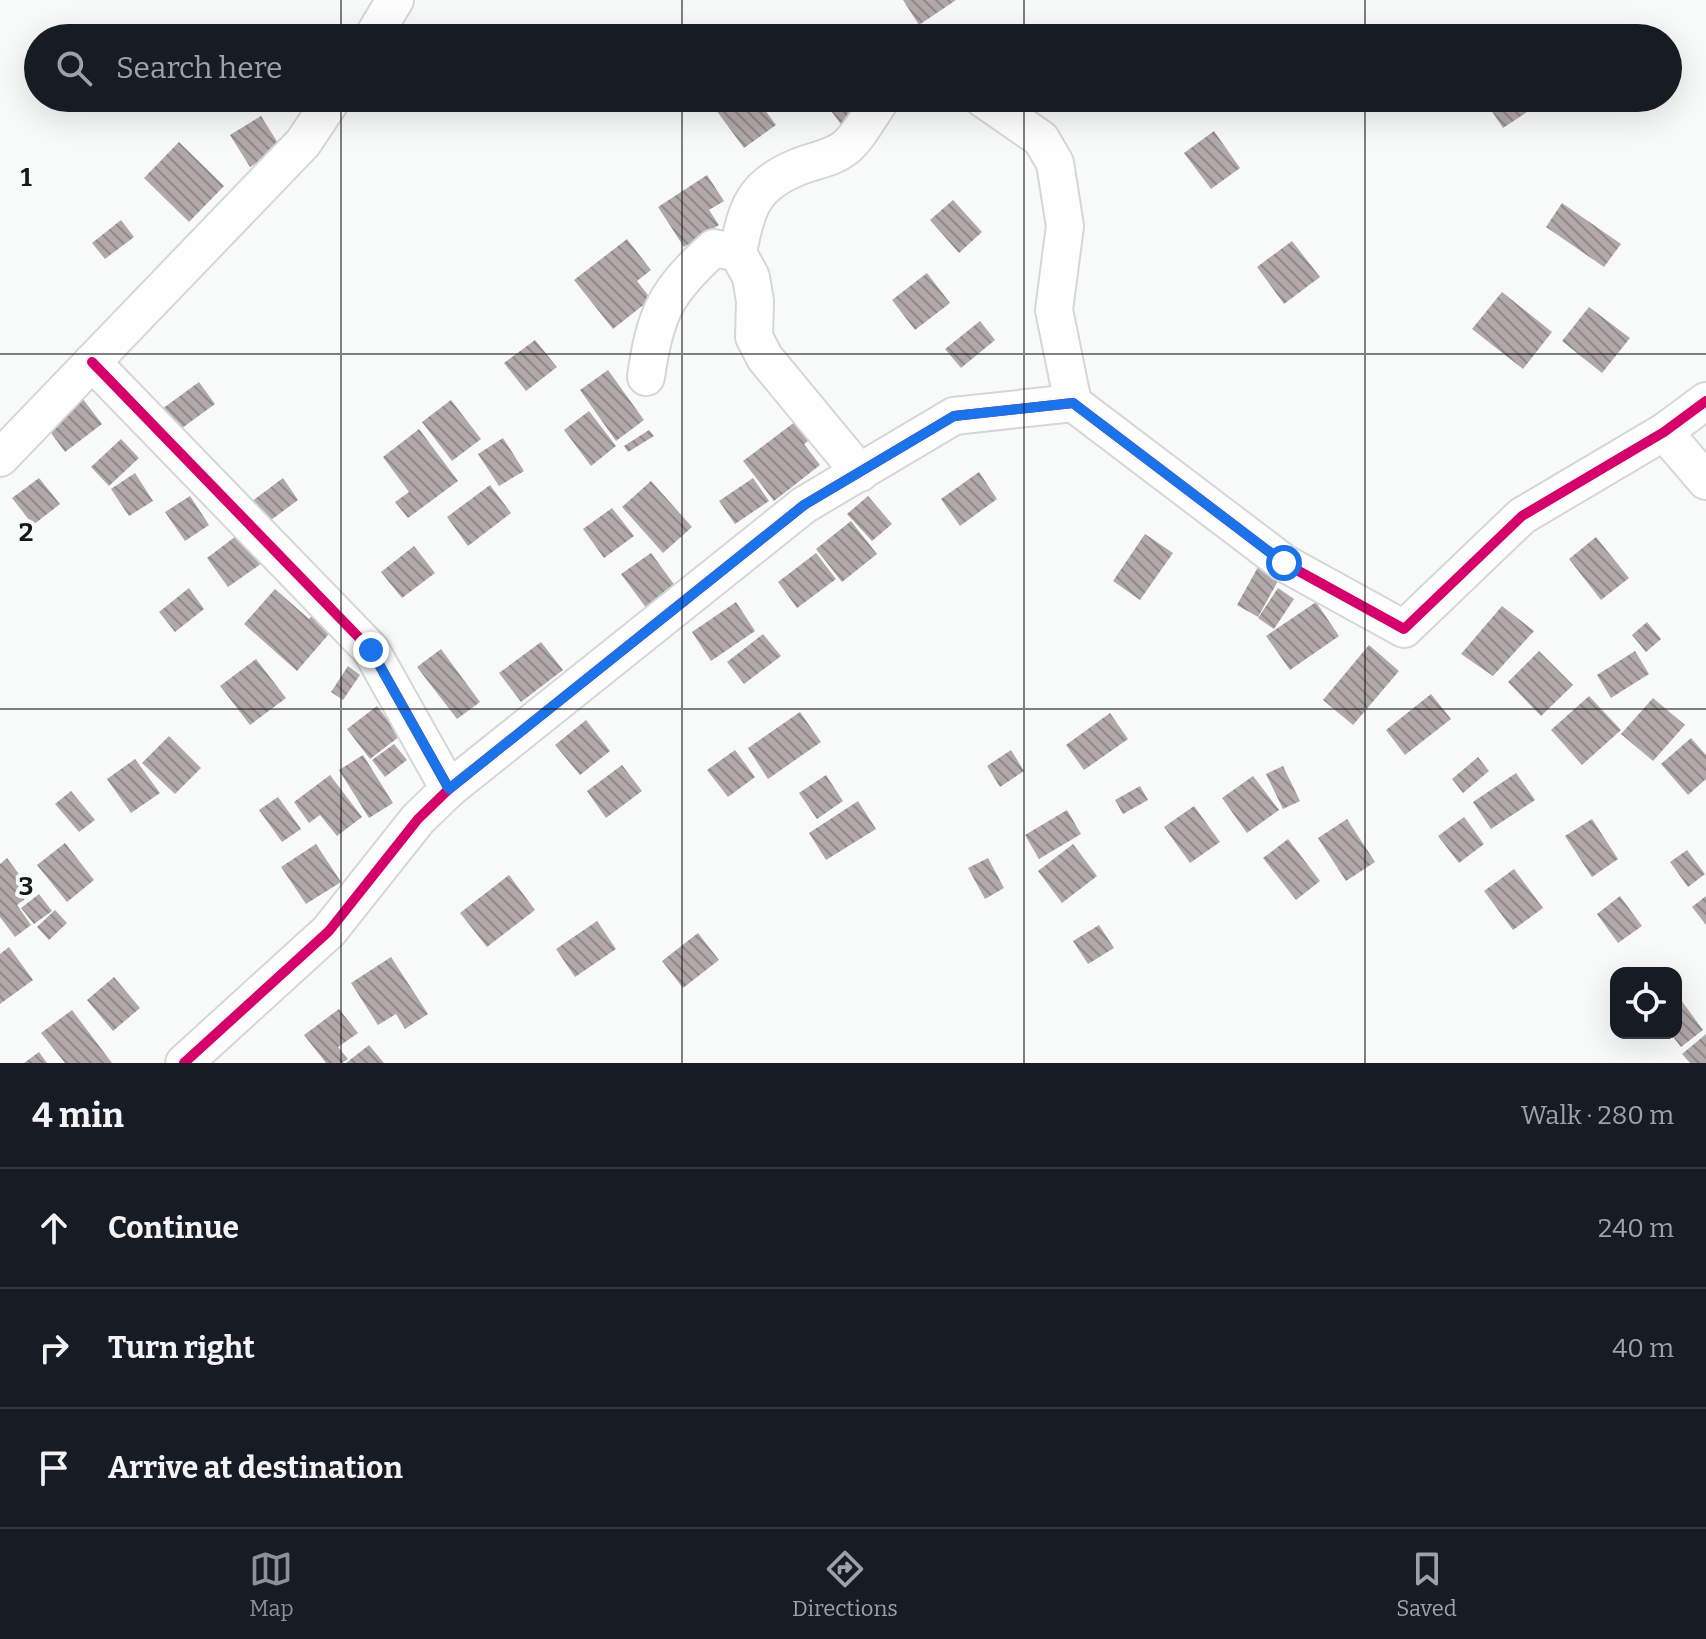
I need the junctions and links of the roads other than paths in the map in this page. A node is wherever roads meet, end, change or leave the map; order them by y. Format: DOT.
graph roads {
  1 [pos="395,0"];
  2 [pos="380,24"];
  3 [pos="324,112"];
  4 [pos="872,112"];
  5 [pos="1002,112"];
  6 [pos="738,253"];
  7 [pos="92,362"];
  8 [pos="646,377"];
  9 [pos="1706,401"];
  10 [pos="1073,403"];
  11 [pos="1664,432"];
  12 [pos="0,458"];
  13 [pos="860,473"];
  14 [pos="1706,481"];
  15 [pos="449,789"];
  16 [pos="184,1063"];
  1 -- 2 [label="street"];
  3 -- 7 [label="street"];
  4 -- 6 [label="street"];
  5 -- 10 [label="street"];
  6 -- 8 [label="street"];
  6 -- 13 [label="street"];
  7 -- 12 [label="street"];
  7 -- 15 [label="street"];
  9 -- 11 [label="street"];
  10 -- 11 [label="street"];
  10 -- 13 [label="street"];
  11 -- 14 [label="street"];
  13 -- 15 [label="street"];
  15 -- 16 [label="street"];
}
